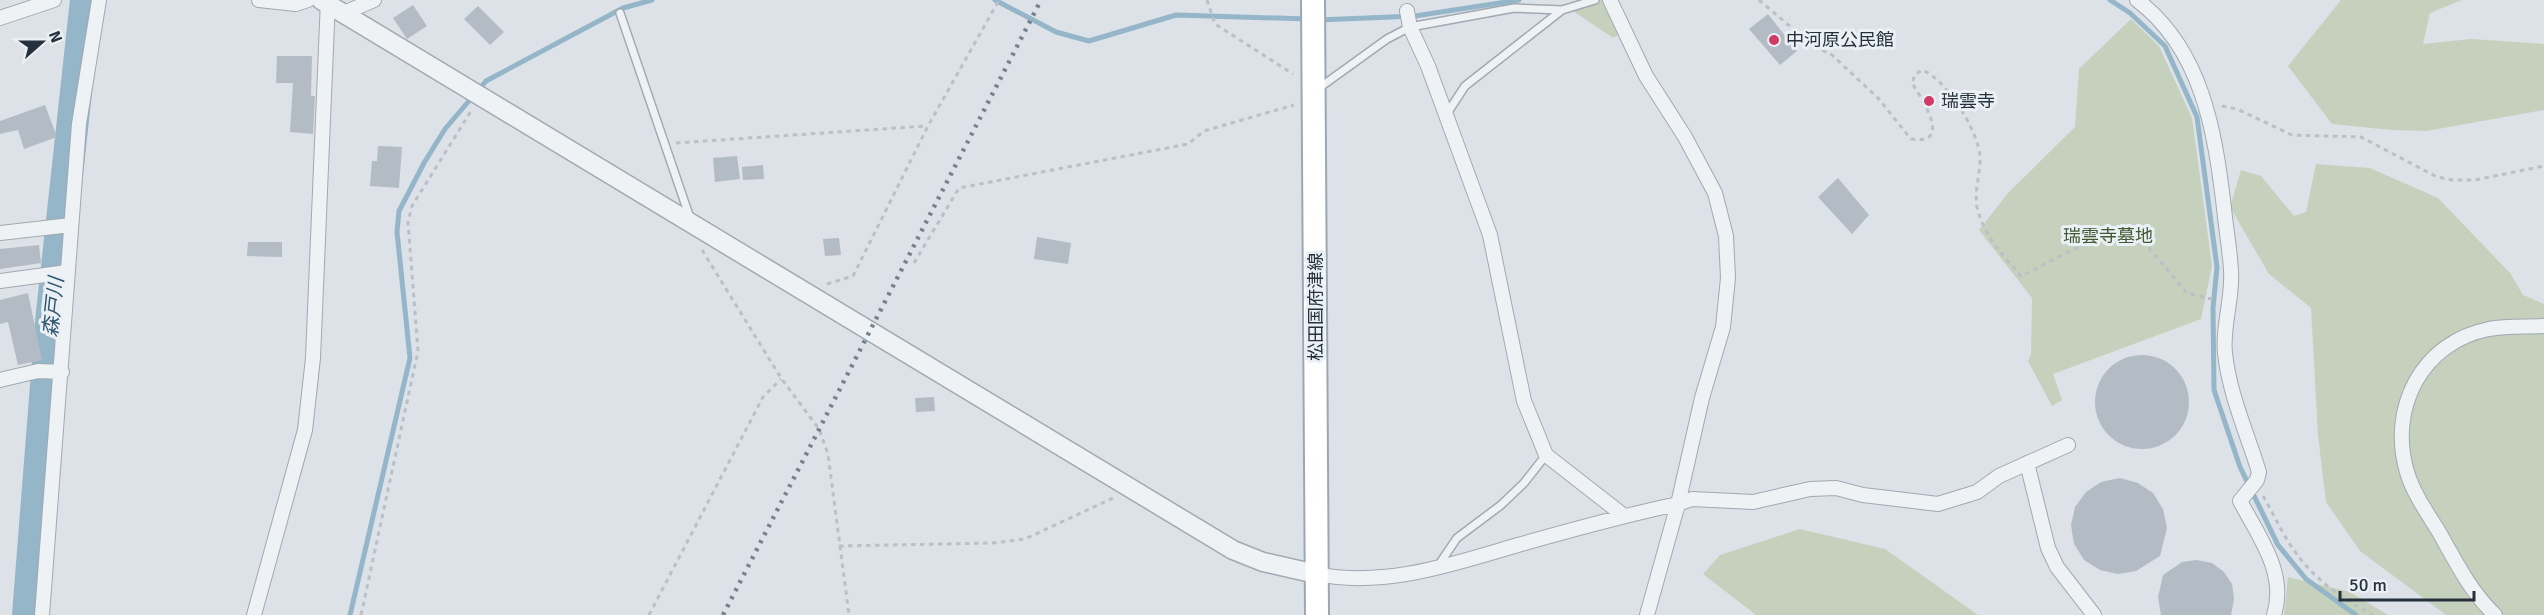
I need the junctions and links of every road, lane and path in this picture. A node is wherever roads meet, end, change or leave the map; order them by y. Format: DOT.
graph roads {
  1 [pos="54,0"];
  2 [pos="99,0"];
  3 [pos="259,0"];
  4 [pos="308,0"];
  5 [pos="374,0"];
  6 [pos="999,0"];
  7 [pos="1207,0"];
  8 [pos="1509,0"];
  9 [pos="1595,0"];
  10 [pos="1610,0"];
  11 [pos="1759,0"];
  12 [pos="2137,0"];
  13 [pos="326,1"];
  14 [pos="1514,8"];
  15 [pos="1562,9"];
  16 [pos="344,13"];
  17 [pos="620,13"];
  18 [pos="1313,14"];
  19 [pos="1408,15"];
  20 [pos="0,18"];
  21 [pos="474,92"];
  22 [pos="1313,93"];
  23 [pos="2208,107"];
  24 [pos="1446,115"];
  25 [pos="927,126"];
  26 [pos="665,144"];
  27 [pos="2544,166"];
  28 [pos="692,222"];
  29 [pos="70,225"];
  30 [pos="0,233"];
  31 [pos="914,263"];
  32 [pos="67,272"];
  33 [pos="0,281"];
  34 [pos="818,283"];
  35 [pos="2206,298"];
  36 [pos="2544,326"];
  37 [pos="62,372"];
  38 [pos="781,378"];
  39 [pos="0,380"];
  40 [pos="2068,445"];
  41 [pos="1546,455"];
  42 [pos="2027,463"];
  43 [pos="2257,480"];
  44 [pos="1132,490"];
  45 [pos="1678,504"];
  46 [pos="1623,515"];
  47 [pos="838,546"];
  48 [pos="1437,568"];
  49 [pos="1317,574"];
  50 [pos="42,615"];
  51 [pos="254,615"];
  52 [pos="361,615"];
  53 [pos="649,615"];
  54 [pos="849,615"];
  55 [pos="1317,615"];
  56 [pos="1647,615"];
  57 [pos="2094,615"];
  58 [pos="2274,615"];
  59 [pos="2373,615"];
  60 [pos="2495,615"];
  1 -- 20 [label="street"];
  2 -- 29 [label="street"];
  3 -- 4 [label="street"];
  5 -- 16 [label="street"];
  6 -- 25 [label="path"];
  7 -- 22 [label="path"];
  8 -- 14 [label="lane"];
  9 -- 15 [label="lane"];
  10 -- 45 [label="street"];
  11 -- 35 [label="path"];
  12 -- 23 [label="street"];
  13 -- 16 [label="street"];
  13 -- 51 [label="street"];
  14 -- 15 [label="lane"];
  14 -- 19 [label="lane"];
  15 -- 24 [label="lane"];
  16 -- 21 [label="street"];
  17 -- 26 [label="lane"];
  18 -- 22 [label="main road, 松田国府津線"];
  19 -- 22 [label="lane"];
  19 -- 24 [label="street"];
  21 -- 28 [label="street"];
  21 -- 52 [label="path"];
  22 -- 31 [label="path"];
  22 -- 49 [label="main road, 松田国府津線"];
  23 -- 27 [label="path"];
  23 -- 43 [label="street"];
  24 -- 41 [label="street"];
  25 -- 26 [label="path"];
  25 -- 34 [label="path"];
  26 -- 28 [label="lane"];
  28 -- 38 [label="path"];
  28 -- 44 [label="street"];
  29 -- 30 [label="street"];
  29 -- 32 [label="street"];
  32 -- 33 [label="street"];
  32 -- 37 [label="street"];
  36 -- 60 [label="street"];
  37 -- 39 [label="street"];
  37 -- 50 [label="street"];
  38 -- 47 [label="path"];
  38 -- 53 [label="path"];
  40 -- 42 [label="street"];
  41 -- 46 [label="street"];
  41 -- 48 [label="lane"];
  42 -- 45 [label="street"];
  42 -- 57 [label="street"];
  43 -- 58 [label="street"];
  43 -- 59 [label="path"];
  44 -- 47 [label="path"];
  44 -- 49 [label="street"];
  45 -- 46 [label="street"];
  45 -- 56 [label="street"];
  46 -- 48 [label="street"];
  47 -- 54 [label="path"];
  48 -- 49 [label="street"];
  49 -- 55 [label="main road, 松田国府津線"];
}
